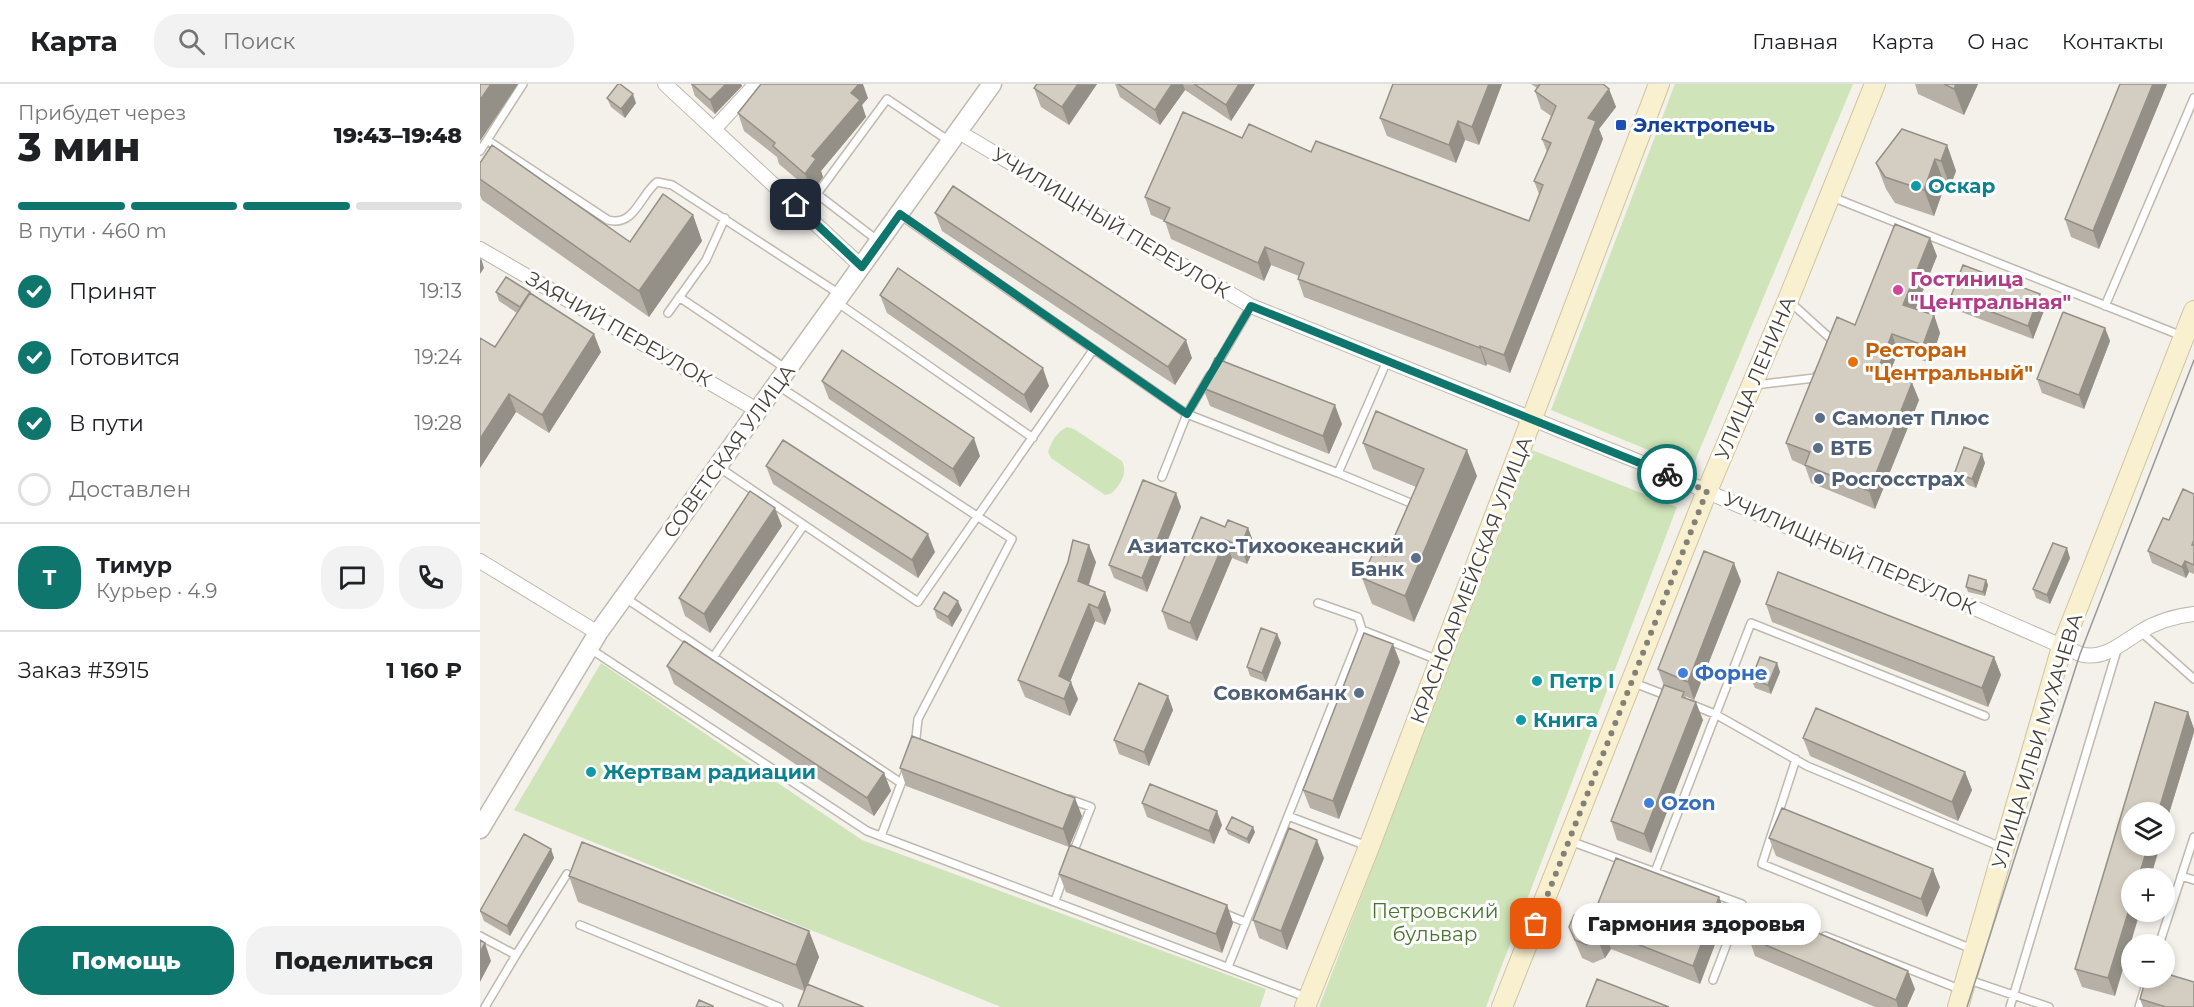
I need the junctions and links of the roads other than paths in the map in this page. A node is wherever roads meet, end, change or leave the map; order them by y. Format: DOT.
graph roads {
  1 [pos="523,84"];
  2 [pos="665,84"];
  3 [pos="756,84"];
  4 [pos="992,84"];
  5 [pos="1659,84"];
  6 [pos="1875,84"];
  7 [pos="2194,98"];
  8 [pos="714,129"];
  9 [pos="955,137"];
  10 [pos="487,140"];
  11 [pos="480,151"];
  12 [pos="1829,196"];
  13 [pos="900,214"];
  14 [pos="725,218"];
  15 [pos="880,242"];
  16 [pos="480,249"];
  17 [pos="862,267"];
  18 [pos="679,297"];
  19 [pos="839,299"];
  20 [pos="1788,300"];
  21 [pos="1251,306"];
  22 [pos="2105,306"];
  23 [pos="2194,312"];
  24 [pos="668,313"];
  25 [pos="2189,339"];
  26 [pos="1093,350"];
  27 [pos="1828,350"];
  28 [pos="1387,361"];
  29 [pos="1819,369"];
  30 [pos="782,377"];
  31 [pos="1753,386"];
  32 [pos="757,410"];
  33 [pos="1187,414"];
  34 [pos="1533,419"];
  35 [pos="1033,438"];
  36 [pos="718,466"];
  37 [pos="1338,473"];
  38 [pos="1162,477"];
  39 [pos="1707,491"];
  40 [pos="1408,515"];
  41 [pos="977,518"];
  42 [pos="804,525"];
  43 [pos="480,561"];
  44 [pos="624,597"];
  45 [pos="1318,603"];
  46 [pos="2194,614"];
  47 [pos="1362,630"];
  48 [pos="2141,632"];
  49 [pos="594,640"];
  50 [pos="2062,646"];
  51 [pos="2117,650"];
  52 [pos="712,659"];
  53 [pos="1440,660"];
  54 [pos="2194,679"];
  55 [pos="1630,682"];
  56 [pos="1715,714"];
  57 [pos="1985,716"];
  58 [pos="917,740"];
  59 [pos="928,744"];
  60 [pos="913,751"];
  61 [pos="1796,759"];
  62 [pos="909,761"];
  63 [pos="901,783"];
  64 [pos="1058,794"];
  65 [pos="1288,816"];
  66 [pos="480,829"];
  67 [pos="881,836"];
  68 [pos="2194,837"];
  69 [pos="1570,841"];
  70 [pos="1369,847"];
  71 [pos="2003,848"];
  72 [pos="1073,853"];
  73 [pos="1084,858"];
  74 [pos="1655,872"];
  75 [pos="567,874"];
  76 [pos="2181,876"];
  77 [pos="2194,880"];
  78 [pos="1055,901"];
  79 [pos="1213,909"];
  80 [pos="1245,922"];
  81 [pos="580,925"];
  82 [pos="1817,933"];
  83 [pos="2163,934"];
  84 [pos="480,936"];
  85 [pos="1974,950"];
  86 [pos="516,956"];
  87 [pos="1228,967"];
  88 [pos="1713,980"];
  89 [pos="2145,988"];
  90 [pos="1962,992"];
  91 [pos="2014,995"];
  92 [pos="1306,1003"];
  93 [pos="485,1007"];
  94 [pos="779,1007"];
  95 [pos="1502,1007"];
  96 [pos="2010,1007"];
  97 [pos="2049,1007"];
  98 [pos="2139,1007"];
  1 -- 10 [label="lane"];
  2 -- 8 [label="street"];
  3 -- 8 [label="street"];
  4 -- 9 [label="street, СОВЕТСКАЯ УЛИЦА"];
  5 -- 34 [label="main road, КРАСНОАРМЕЙСКАЯ УЛИЦА"];
  6 -- 12 [label="main road, УЛИЦА ЛЕНИНА"];
  7 -- 22 [label="lane"];
  8 -- 17 [label="street"];
  9 -- 13 [label="street, СОВЕТСКАЯ УЛИЦА"];
  9 -- 15 [label="lane"];
  9 -- 21 [label="street, УЧИЛИЩНЫЙ ПЕРЕУЛОК"];
  10 -- 11 [label="lane"];
  10 -- 14 [label="lane"];
  12 -- 20 [label="main road, УЛИЦА ЛЕНИНА"];
  12 -- 22 [label="lane"];
  13 -- 15 [label="street, СОВЕТСКАЯ УЛИЦА"];
  13 -- 26 [label="lane"];
  14 -- 18 [label="lane"];
  14 -- 19 [label="lane"];
  15 -- 17 [label="street, СОВЕТСКАЯ УЛИЦА"];
  16 -- 32 [label="street, ЗАЯЧИЙ ПЕРЕУЛОК"];
  17 -- 19 [label="street, СОВЕТСКАЯ УЛИЦА"];
  18 -- 24 [label="lane"];
  18 -- 30 [label="lane"];
  19 -- 30 [label="street, СОВЕТСКАЯ УЛИЦА"];
  19 -- 35 [label="lane"];
  20 -- 27 [label="lane"];
  20 -- 31 [label="main road, УЛИЦА ЛЕНИНА"];
  21 -- 28 [label="street, УЧИЛИЩНЫЙ ПЕРЕУЛОК"];
  21 -- 33 [label="lane"];
  22 -- 25 [label="lane"];
  23 -- 25 [label="main road, УЛИЦА ИЛЬИ МУХАЧЕВА"];
  25 -- 50 [label="main road, УЛИЦА ИЛЬИ МУХАЧЕВА"];
  26 -- 33 [label="lane"];
  26 -- 35 [label="lane"];
  28 -- 34 [label="street, УЧИЛИЩНЫЙ ПЕРЕУЛОК"];
  28 -- 37 [label="lane"];
  29 -- 31 [label="lane"];
  30 -- 32 [label="street, СОВЕТСКАЯ УЛИЦА"];
  30 -- 41 [label="lane"];
  31 -- 39 [label="main road, УЛИЦА ЛЕНИНА"];
  32 -- 36 [label="street, СОВЕТСКАЯ УЛИЦА"];
  33 -- 37 [label="lane"];
  33 -- 38 [label="lane"];
  34 -- 39 [label="street, УЧИЛИЩНЫЙ ПЕРЕУЛОК"];
  34 -- 53 [label="main road, КРАСНОАРМЕЙСКАЯ УЛИЦА"];
  35 -- 41 [label="lane"];
  36 -- 42 [label="lane"];
  36 -- 44 [label="street, СОВЕТСКАЯ УЛИЦА"];
  37 -- 40 [label="lane"];
  39 -- 50 [label="street, УЧИЛИЩНЫЙ ПЕРЕУЛОК"];
  39 -- 55 [label="main road, УЛИЦА ЛЕНИНА"];
  41 -- 42 [label="lane"];
  41 -- 58 [label="lane"];
  42 -- 52 [label="lane"];
  43 -- 49 [label="street"];
  44 -- 49 [label="street, СОВЕТСКАЯ УЛИЦА"];
  44 -- 52 [label="lane"];
  45 -- 47 [label="lane"];
  46 -- 48 [label="street"];
  47 -- 53 [label="lane"];
  47 -- 65 [label="lane"];
  48 -- 51 [label="street"];
  48 -- 54 [label="lane"];
  49 -- 66 [label="street, СОВЕТСКАЯ УЛИЦА"];
  49 -- 67 [label="lane"];
  50 -- 51 [label="street, УЧИЛИЩНЫЙ ПЕРЕУЛОК"];
  50 -- 71 [label="main road, УЛИЦА ИЛЬИ МУХАЧЕВА"];
  51 -- 91 [label="lane"];
  52 -- 63 [label="lane"];
  53 -- 70 [label="main road, КРАСНОАРМЕЙСКАЯ УЛИЦА"];
  55 -- 56 [label="lane"];
  55 -- 69 [label="main road, УЛИЦА ЛЕНИНА"];
  56 -- 57 [label="lane"];
  56 -- 61 [label="lane"];
  56 -- 74 [label="lane"];
  58 -- 59 [label="lane"];
  58 -- 60 [label="lane"];
  61 -- 71 [label="lane"];
  61 -- 85 [label="lane"];
  62 -- 63 [label="lane"];
  63 -- 67 [label="lane"];
  64 -- 72 [label="lane"];
  65 -- 70 [label="lane"];
  65 -- 80 [label="lane"];
  67 -- 78 [label="lane"];
  68 -- 76 [label="lane"];
  69 -- 74 [label="lane"];
  69 -- 95 [label="main road, УЛИЦА ЛЕНИНА"];
  70 -- 92 [label="main road, КРАСНОАРМЕЙСКАЯ УЛИЦА"];
  71 -- 85 [label="main road, УЛИЦА ИЛЬИ МУХАЧЕВА"];
  72 -- 73 [label="lane"];
  72 -- 78 [label="lane"];
  74 -- 88 [label="lane"];
  75 -- 86 [label="lane"];
  76 -- 77 [label="lane"];
  76 -- 83 [label="lane"];
  78 -- 87 [label="lane"];
  79 -- 80 [label="lane"];
  80 -- 87 [label="lane"];
  81 -- 94 [label="lane"];
  82 -- 90 [label="lane"];
  84 -- 86 [label="lane"];
  85 -- 90 [label="main road, УЛИЦА ИЛЬИ МУХАЧЕВА"];
  86 -- 93 [label="lane"];
  87 -- 92 [label="lane"];
  89 -- 98 [label="lane"];
  90 -- 91 [label="lane"];
  91 -- 96 [label="lane"];
  91 -- 97 [label="lane"];
}
